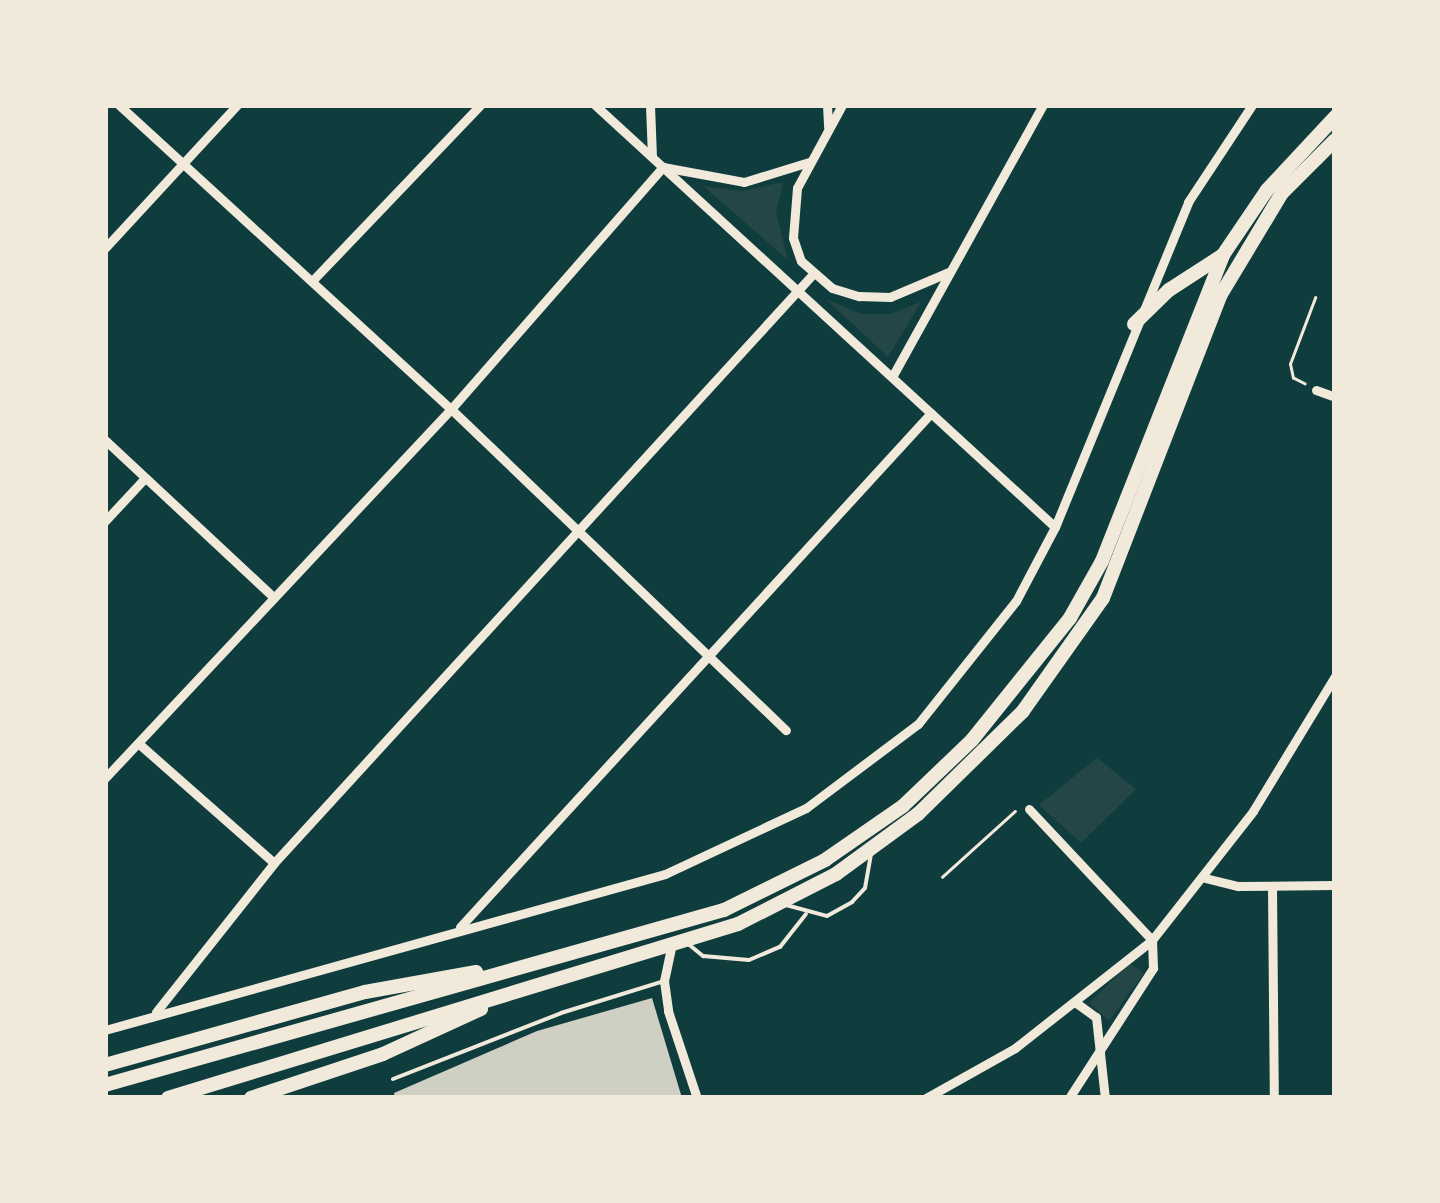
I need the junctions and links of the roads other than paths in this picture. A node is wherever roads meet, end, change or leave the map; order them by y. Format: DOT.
graph roads {
  1 [pos="119,105"];
  2 [pos="237,105"];
  3 [pos="480,105"];
  4 [pos="596,105"];
  5 [pos="650,105"];
  6 [pos="827,105"];
  7 [pos="842,105"];
  8 [pos="1042,105"];
  9 [pos="1252,105"];
  10 [pos="1335,118"];
  11 [pos="828,130"];
  12 [pos="1335,140"];
  13 [pos="1335,150"];
  14 [pos="652,157"];
  15 [pos="184,162"];
  16 [pos="809,162"];
  17 [pos="1315,162"];
  18 [pos="663,167"];
  19 [pos="105,248"];
  20 [pos="1224,255"];
  21 [pos="949,272"];
  22 [pos="812,275"];
  23 [pos="312,281"];
  24 [pos="798,291"];
  25 [pos="1134,324"];
  26 [pos="892,377"];
  27 [pos="1316,390"];
  28 [pos="1335,396"];
  29 [pos="451,409"];
  30 [pos="931,413"];
  31 [pos="105,440"];
  32 [pos="145,478"];
  33 [pos="105,521"];
  34 [pos="1054,527"];
  35 [pos="579,531"];
  36 [pos="272,596"];
  37 [pos="708,651"];
  38 [pos="1335,676"];
  39 [pos="786,730"];
  40 [pos="138,743"];
  41 [pos="105,778"];
  42 [pos="1029,809"];
  43 [pos="872,851"];
  44 [pos="274,863"];
  45 [pos="1205,878"];
  46 [pos="1335,885"];
  47 [pos="1272,887"];
  48 [pos="786,904"];
  49 [pos="806,914"];
  50 [pos="458,930"];
  51 [pos="1152,940"];
  52 [pos="688,943"];
  53 [pos="671,948"];
  54 [pos="512,969"];
  55 [pos="664,982"];
  56 [pos="518,990"];
  57 [pos="1074,1002"];
  58 [pos="156,1012"];
  59 [pos="105,1030"];
  60 [pos="1104,1050"];
  61 [pos="105,1064"];
  62 [pos="393,1079"];
  63 [pos="105,1085"];
  64 [pos="168,1098"];
  65 [pos="251,1098"];
  66 [pos="697,1098"];
  67 [pos="926,1098"];
  68 [pos="1069,1098"];
  69 [pos="1105,1098"];
  70 [pos="1274,1098"];
  1 -- 15 [label="street"];
  2 -- 15 [label="street"];
  3 -- 23 [label="street"];
  4 -- 14 [label="street"];
  5 -- 14 [label="street"];
  6 -- 11 [label="street"];
  7 -- 11 [label="street"];
  8 -- 21 [label="street"];
  9 -- 25 [label="street"];
  10 -- 20 [label="highway"];
  11 -- 16 [label="street"];
  12 -- 17 [label="highway"];
  13 -- 17 [label="highway"];
  14 -- 18 [label="street"];
  15 -- 19 [label="street"];
  15 -- 23 [label="street"];
  16 -- 18 [label="street"];
  16 -- 22 [label="street"];
  17 -- 43 [label="highway"];
  18 -- 24 [label="street"];
  18 -- 29 [label="street"];
  20 -- 25 [label="highway"];
  20 -- 54 [label="highway"];
  21 -- 22 [label="street"];
  21 -- 26 [label="street"];
  22 -- 24 [label="street"];
  23 -- 29 [label="street"];
  24 -- 26 [label="street"];
  24 -- 35 [label="street"];
  25 -- 34 [label="street"];
  26 -- 30 [label="street"];
  27 -- 28 [label="street"];
  29 -- 35 [label="street"];
  29 -- 36 [label="street"];
  30 -- 34 [label="street"];
  30 -- 37 [label="street"];
  31 -- 32 [label="street"];
  32 -- 33 [label="street"];
  32 -- 36 [label="street"];
  34 -- 50 [label="street"];
  35 -- 37 [label="street"];
  35 -- 44 [label="street"];
  36 -- 40 [label="street"];
  37 -- 39 [label="street"];
  37 -- 50 [label="street"];
  38 -- 45 [label="street"];
  40 -- 41 [label="street"];
  40 -- 44 [label="street"];
  42 -- 51 [label="street"];
  43 -- 48 [label="highway"];
  43 -- 49 [label="lane"];
  44 -- 58 [label="street"];
  45 -- 47 [label="street"];
  45 -- 51 [label="street"];
  46 -- 47 [label="street"];
  47 -- 70 [label="street"];
  48 -- 49 [label="lane"];
  48 -- 52 [label="highway"];
  49 -- 52 [label="lane"];
  50 -- 58 [label="street"];
  51 -- 57 [label="street"];
  51 -- 60 [label="street"];
  52 -- 53 [label="highway"];
  53 -- 55 [label="street"];
  53 -- 56 [label="highway"];
  54 -- 61 [label="highway"];
  54 -- 63 [label="highway"];
  55 -- 62 [label="lane"];
  55 -- 66 [label="street"];
  56 -- 64 [label="highway"];
  56 -- 65 [label="highway"];
  57 -- 60 [label="street"];
  57 -- 67 [label="street"];
  58 -- 59 [label="street"];
  60 -- 68 [label="street"];
  60 -- 69 [label="street"];
}
